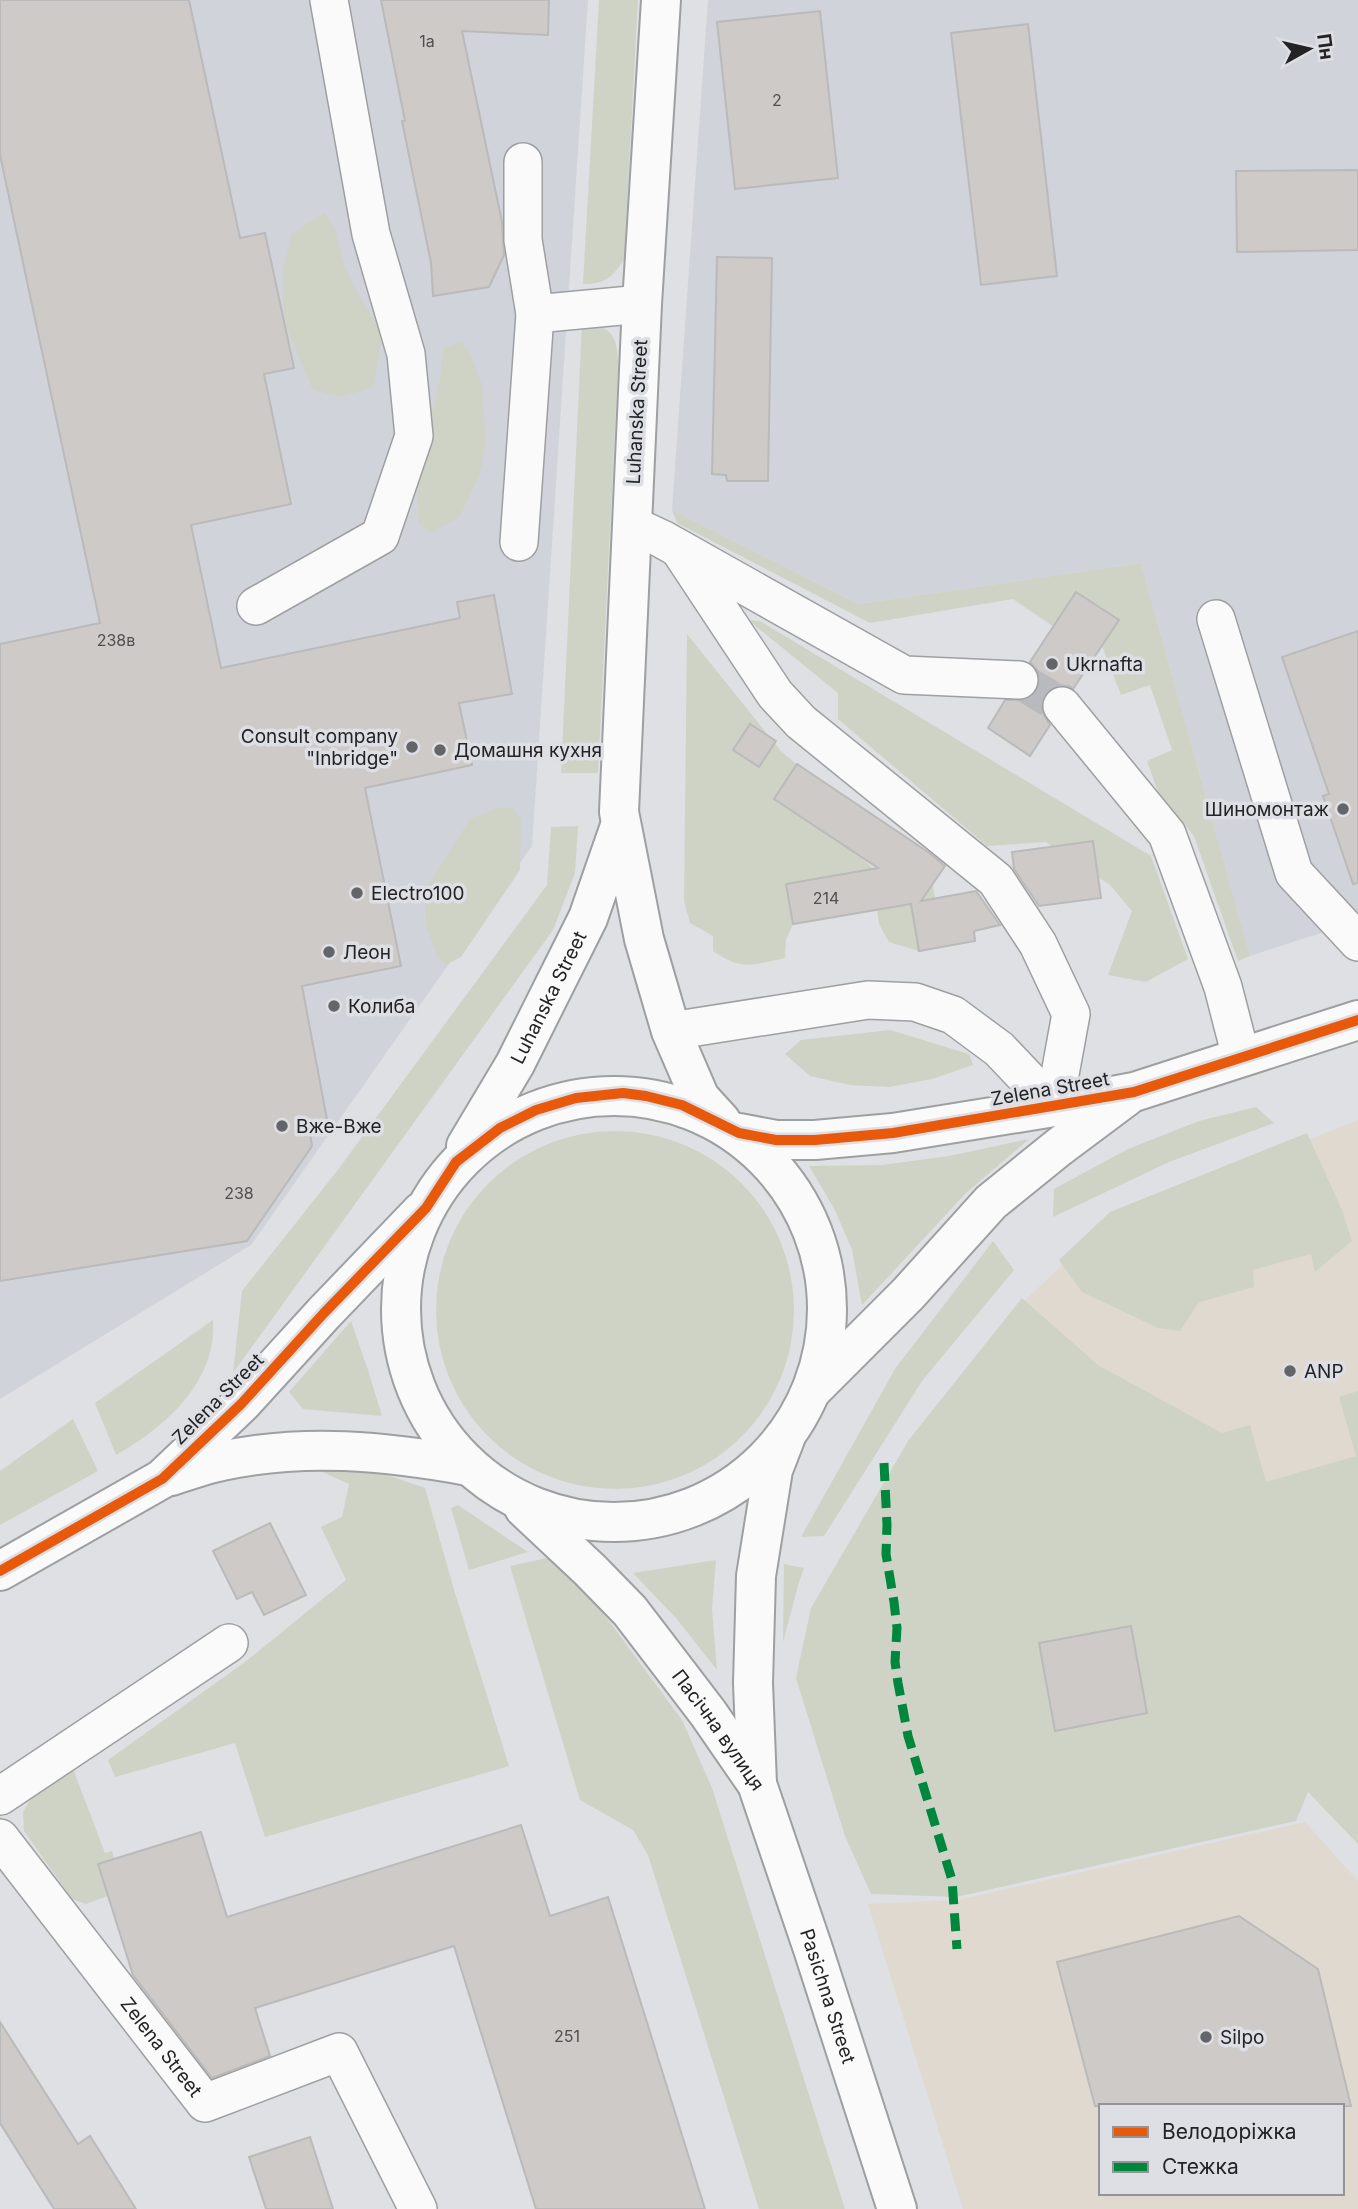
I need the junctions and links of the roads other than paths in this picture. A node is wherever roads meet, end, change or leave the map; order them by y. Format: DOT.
graph roads {
  1 [pos="329,0"];
  2 [pos="661,0"];
  3 [pos="523,162"];
  4 [pos="642,304"];
  5 [pos="535,314"];
  6 [pos="632,525"];
  7 [pos="519,542"];
  8 [pos="679,549"];
  9 [pos="256,606"];
  10 [pos="1216,619"];
  11 [pos="1019,680"];
  12 [pos="1062,706"];
  13 [pos="621,824"];
  14 [pos="1358,942"];
  15 [pos="1358,1020"];
  16 [pos="671,1031"];
  17 [pos="1241,1057"];
  18 [pos="1134,1092"];
  19 [pos="1054,1107"];
  20 [pos="732,1129"];
  21 [pos="456,1162"];
  22 [pos="426,1208"];
  23 [pos="812,1390"];
  24 [pos="788,1431"];
  25 [pos="468,1466"];
  26 [pos="162,1479"];
  27 [pos="521,1505"];
  28 [pos="0,1571"];
  29 [pos="229,1643"];
  30 [pos="757,1784"];
  31 [pos="0,1796"];
  32 [pos="0,1838"];
  33 [pos="418,2209"];
  34 [pos="897,2209"];
  1 -- 9 [label="lane"];
  2 -- 4 [label="main road, Luhanska Street"];
  3 -- 5 [label="lane"];
  4 -- 5 [label="lane"];
  4 -- 6 [label="main road, Luhanska Street"];
  5 -- 7 [label="lane"];
  6 -- 8 [label="lane"];
  6 -- 13 [label="main road, Luhanska Street"];
  8 -- 11 [label="lane"];
  8 -- 19 [label="lane"];
  10 -- 14 [label="lane"];
  12 -- 17 [label="lane"];
  13 -- 16 [label="main road, Luhanska Street"];
  13 -- 21 [label="main road, Luhanska Street"];
  15 -- 17 [label="main road, Zelena Street"];
  16 -- 19 [label="lane"];
  16 -- 20 [label="main road, Luhanska Street"];
  17 -- 18 [label="main road, Zelena Street"];
  18 -- 19 [label="main road, Zelena Street"];
  18 -- 23 [label="main road, Zelena Street"];
  19 -- 20 [label="main road, Zelena Street"];
  20 -- 21 [label="main road"];
  20 -- 23 [label="main road"];
  21 -- 22 [label="main road, Luhanska Street"];
  22 -- 25 [label="main road"];
  22 -- 26 [label="main road, Zelena Street"];
  23 -- 24 [label="main road"];
  24 -- 27 [label="main road"];
  24 -- 30 [label="main road, Пасічна вулиця"];
  25 -- 26 [label="main road, Zelena Street"];
  25 -- 27 [label="main road, Пасічна вулиця"];
  26 -- 28 [label="main road, Zelena Street"];
  27 -- 30 [label="main road, Пасічна вулиця"];
  29 -- 31 [label="lane"];
  30 -- 34 [label="main road, Pasichna Street"];
  32 -- 33 [label="lane, Zelena Street"];
}
